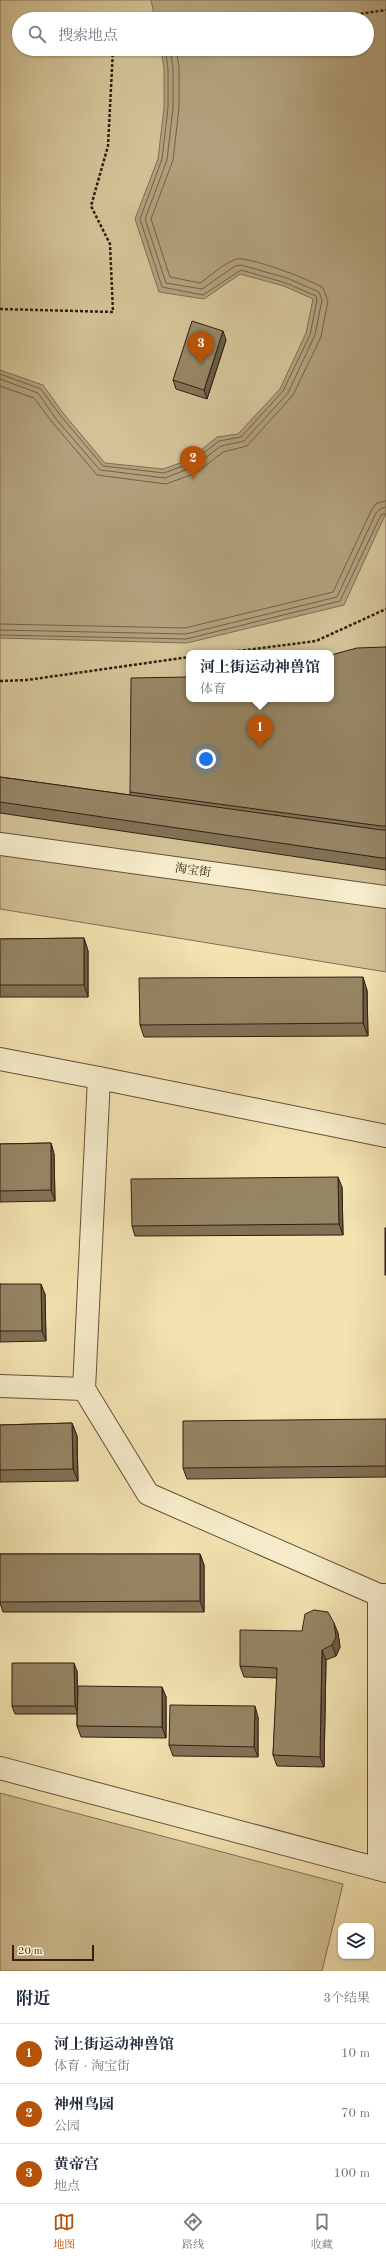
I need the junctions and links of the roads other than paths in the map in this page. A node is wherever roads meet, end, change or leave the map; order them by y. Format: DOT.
graph roads {
  1 [pos="0,844"];
  2 [pos="386,897"];
  3 [pos="0,1059"];
  4 [pos="99,1078"];
  5 [pos="386,1136"];
  6 [pos="0,1386"];
  7 [pos="84,1389"];
  8 [pos="382,1595"];
  9 [pos="0,1768"];
  10 [pos="382,1870"];
  1 -- 2 [label="street, 淘宝街"];
  3 -- 4 [label="street"];
  4 -- 5 [label="street"];
  4 -- 7 [label="street"];
  6 -- 7 [label="street"];
  7 -- 8 [label="street"];
  8 -- 10 [label="street"];
  9 -- 10 [label="street"];
}
